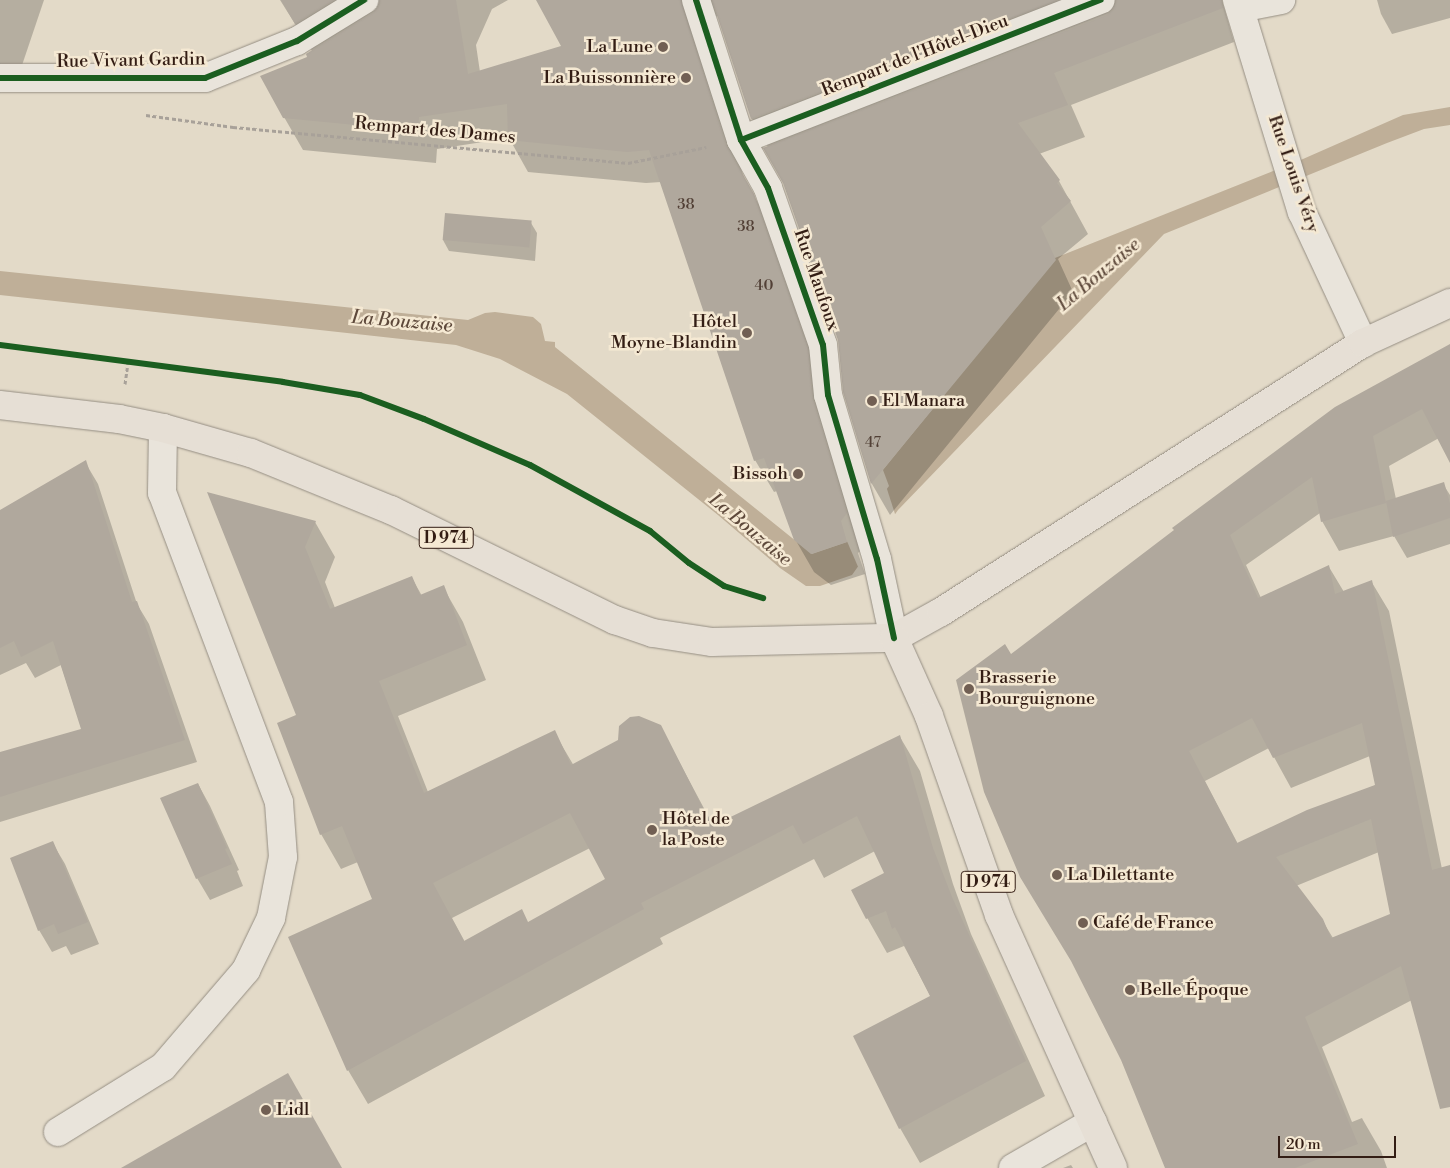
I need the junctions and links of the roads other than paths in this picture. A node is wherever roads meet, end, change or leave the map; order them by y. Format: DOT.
graph roads {
  1 [pos="364,0"];
  2 [pos="696,0"];
  3 [pos="1101,0"];
  4 [pos="1281,0"];
  5 [pos="1238,4"];
  6 [pos="0,78"];
  7 [pos="741,140"];
  8 [pos="1450,304"];
  9 [pos="1363,343"];
  10 [pos="0,405"];
  11 [pos="163,428"];
  12 [pos="894,638"];
  13 [pos="1093,1122"];
  14 [pos="58,1132"];
  15 [pos="1013,1168"];
  16 [pos="1113,1168"];
  1 -- 6 [label="street, Rue Vivant Gardin"];
  2 -- 7 [label="street, Rue Maufoux"];
  3 -- 7 [label="street, Rempart de l'Hôtel-Dieu"];
  4 -- 5 [label="street"];
  5 -- 9 [label="street, Rue Louis Véry"];
  7 -- 12 [label="street, Rue Maufoux"];
  8 -- 9 [label="main road"];
  9 -- 12 [label="main road"];
  10 -- 11 [label="main road, D 974"];
  11 -- 12 [label="main road, D 974"];
  11 -- 14 [label="street"];
  12 -- 13 [label="main road, D 974"];
  13 -- 15 [label="street"];
  13 -- 16 [label="main road, D 974"];
}
